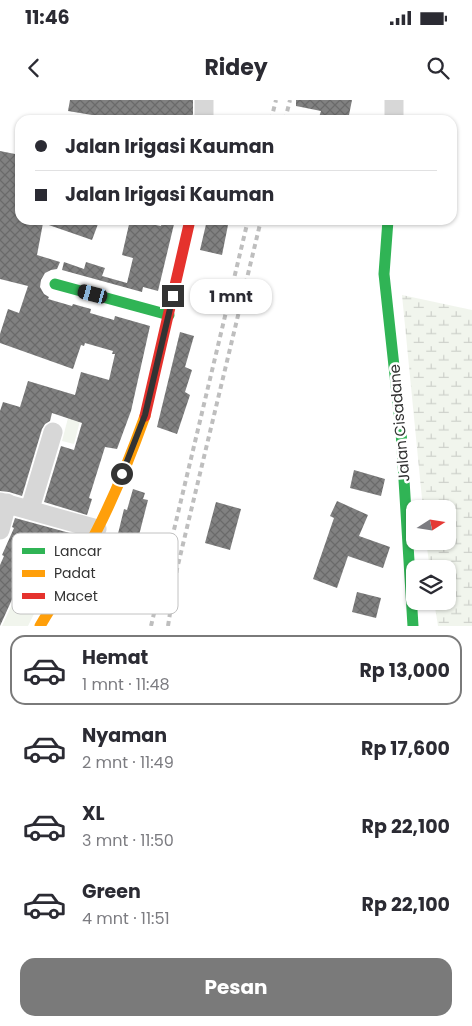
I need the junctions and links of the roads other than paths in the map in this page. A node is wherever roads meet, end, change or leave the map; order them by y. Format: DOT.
graph roads {
  1 [pos="204,100"];
  2 [pos="394,100"];
  3 [pos="204,115"];
  4 [pos="394,115"];
  5 [pos="189,225"];
  6 [pos="388,225"];
  7 [pos="55,284"];
  8 [pos="168,315"];
  9 [pos="53,432"];
  10 [pos="4,503"];
  11 [pos="30,509"];
  12 [pos="98,529"];
  13 [pos="0,530"];
  14 [pos="96,533"];
  15 [pos="47,614"];
  16 [pos="40,626"];
  17 [pos="413,626"];
  1 -- 3 [label="street"];
  2 -- 4 [label="street"];
  5 -- 8 [label="street"];
  6 -- 17 [label="street, Jalan Cisadane"];
  7 -- 8 [label="street"];
  8 -- 12 [label="street"];
  9 -- 11 [label="street"];
  10 -- 11 [label="street"];
  10 -- 13 [label="street"];
  11 -- 12 [label="street"];
  12 -- 14 [label="street"];
  15 -- 16 [label="street"];
}
